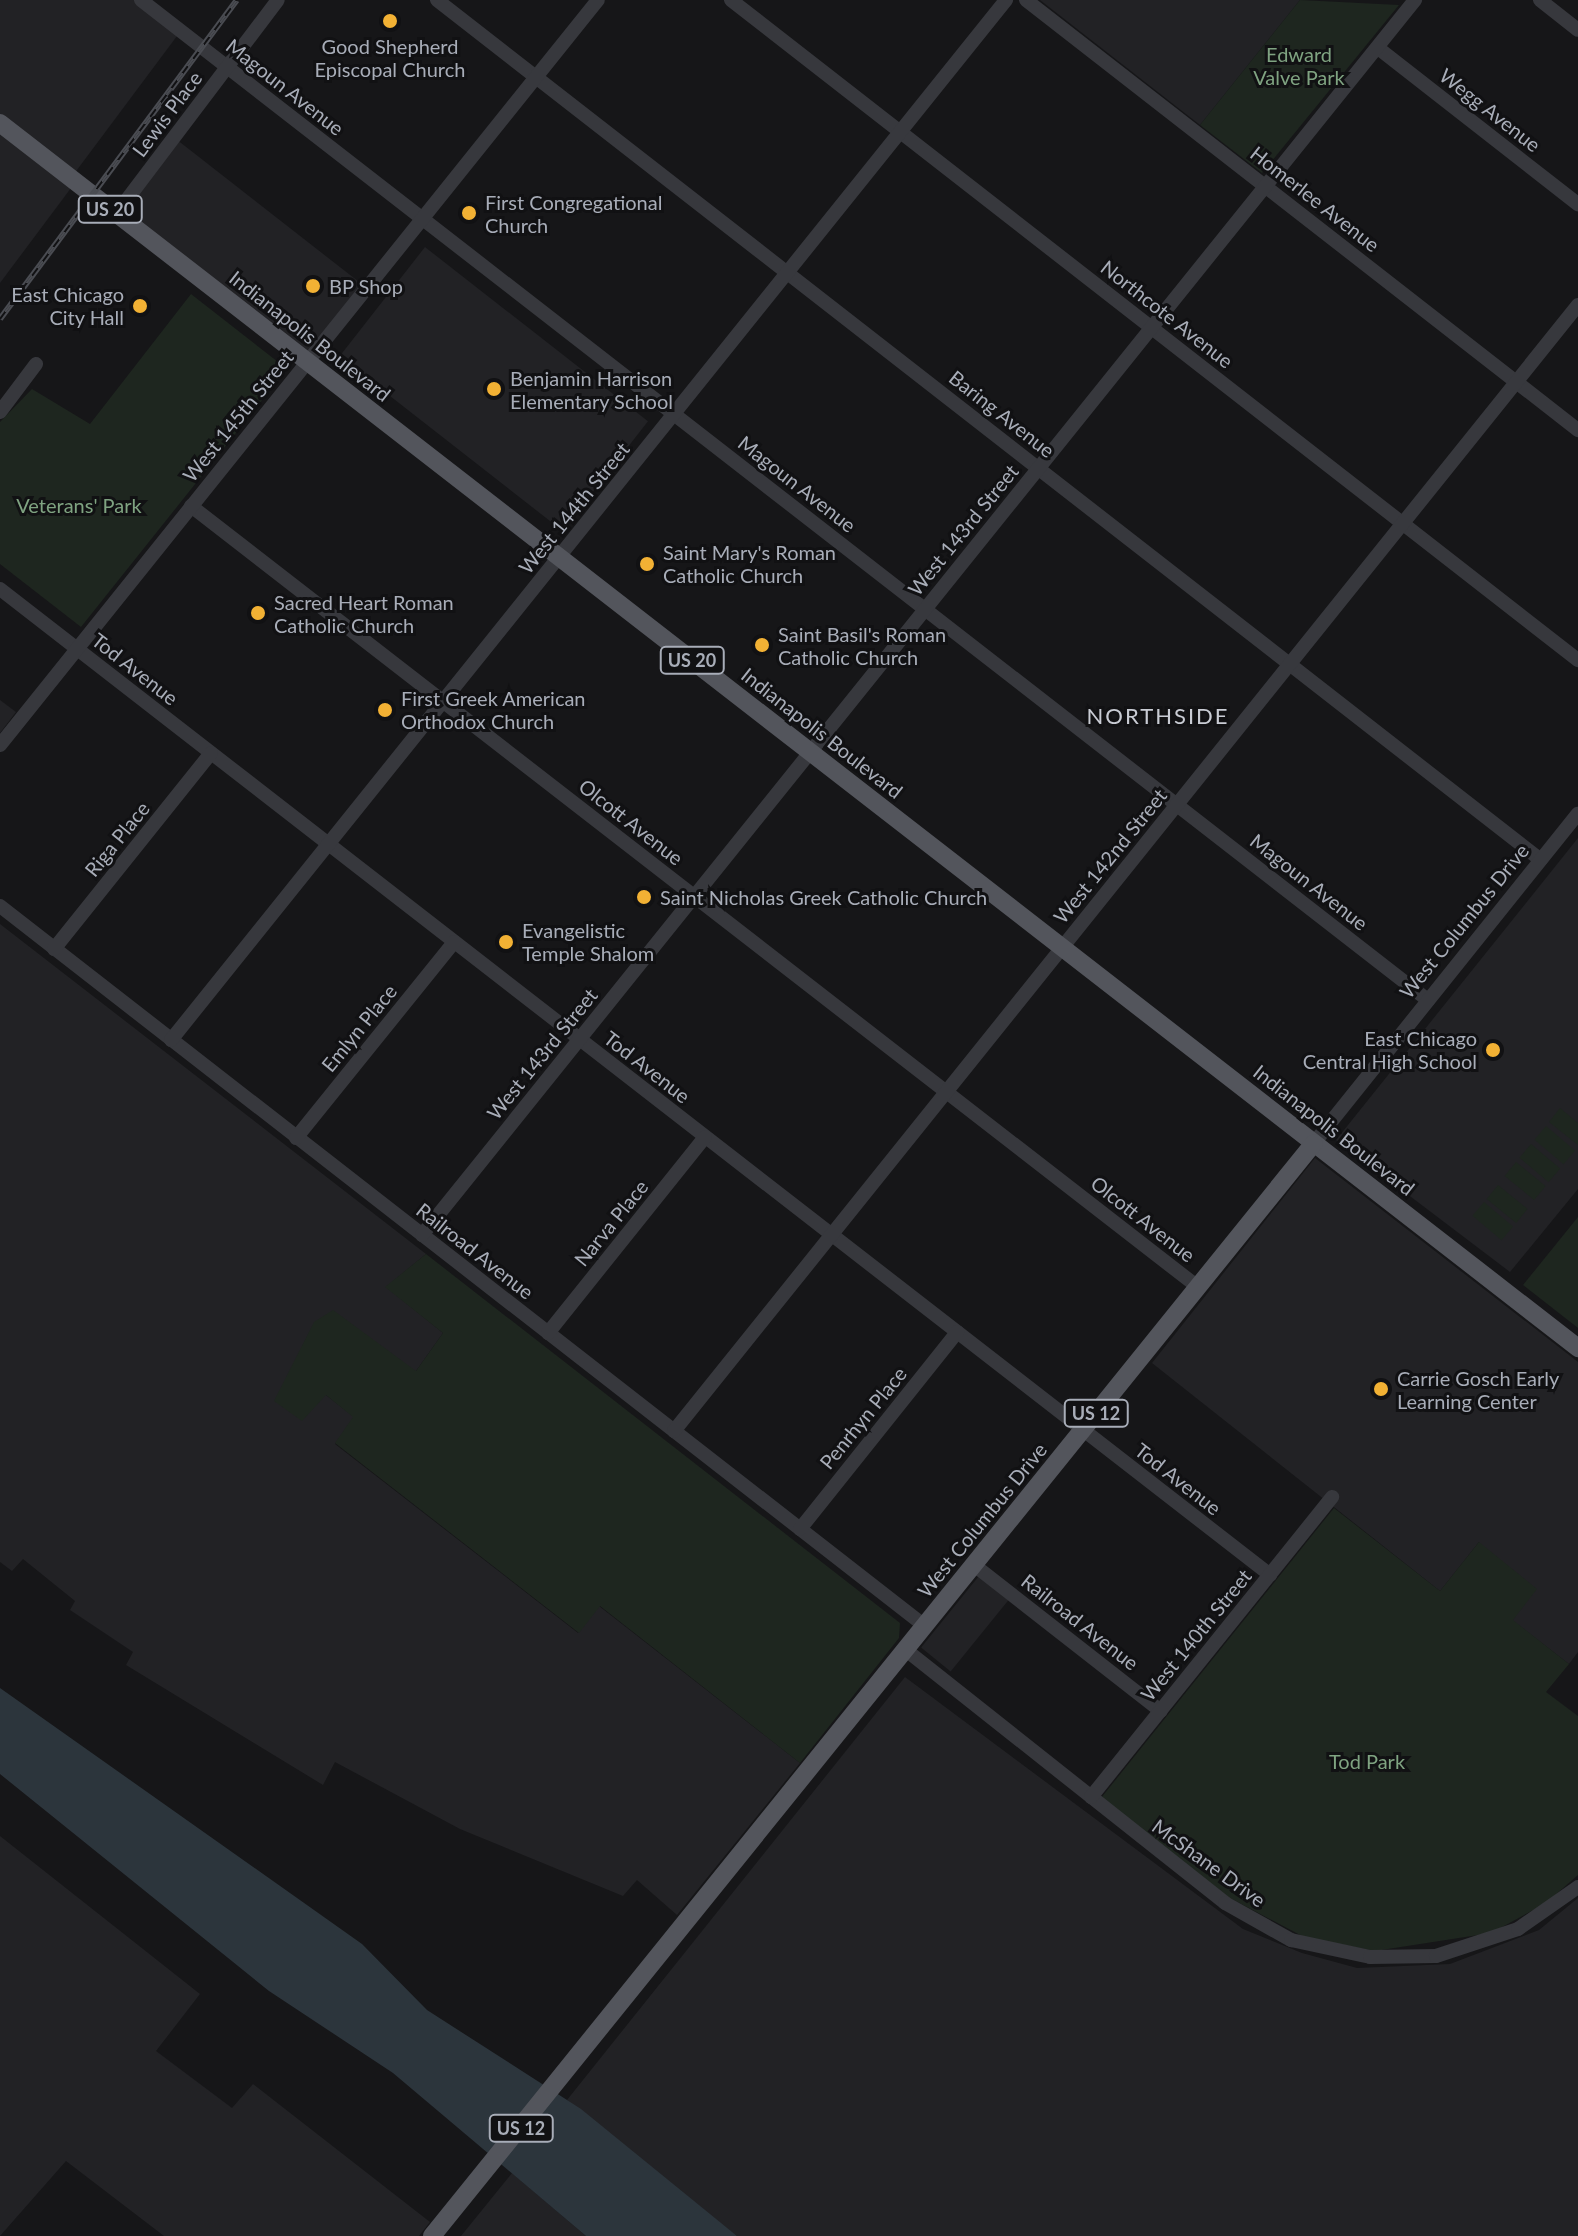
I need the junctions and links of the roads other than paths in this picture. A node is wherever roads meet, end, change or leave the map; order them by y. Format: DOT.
graph roads {
  1 [pos="141,0"];
  2 [pos="278,0"];
  3 [pos="437,0"];
  4 [pos="598,0"];
  5 [pos="731,0"];
  6 [pos="1006,0"];
  7 [pos="1026,0"];
  8 [pos="1415,0"];
  9 [pos="1540,0"];
  10 [pos="1578,30"];
  11 [pos="1378,48"];
  12 [pos="228,67"];
  13 [pos="536,77"];
  14 [pos="0,123"];
  15 [pos="901,131"];
  16 [pos="1266,186"];
  17 [pos="1578,204"];
  18 [pos="116,214"];
  19 [pos="422,219"];
  20 [pos="787,273"];
  21 [pos="1578,305"];
  22 [pos="1152,328"];
  23 [pos="308,362"];
  24 [pos="36,364"];
  25 [pos="1516,382"];
  26 [pos="0,412"];
  27 [pos="674,414"];
  28 [pos="1578,430"];
  29 [pos="1039,468"];
  30 [pos="191,506"];
  31 [pos="1403,523"];
  32 [pos="560,558"];
  33 [pos="0,589"];
  34 [pos="925,609"];
  35 [pos="77,649"];
  36 [pos="1578,660"];
  37 [pos="1290,664"];
  38 [pos="443,701"];
  39 [pos="0,745"];
  40 [pos="810,752"];
  41 [pos="211,753"];
  42 [pos="1176,804"];
  43 [pos="1578,814"];
  44 [pos="329,844"];
  45 [pos="1541,860"];
  46 [pos="694,897"];
  47 [pos="0,906"];
  48 [pos="454,942"];
  49 [pos="1062,948"];
  50 [pos="54,949"];
  51 [pos="1428,1000"];
  52 [pos="171,1040"];
  53 [pos="580,1040"];
  54 [pos="946,1092"];
  55 [pos="705,1137"];
  56 [pos="296,1138"];
  57 [pos="1314,1143"];
  58 [pos="422,1235"];
  59 [pos="831,1235"];
  60 [pos="1198,1287"];
  61 [pos="957,1332"];
  62 [pos="548,1333"];
  63 [pos="1578,1348"];
  64 [pos="1083,1430"];
  65 [pos="674,1431"];
  66 [pos="1332,1497"];
  67 [pos="800,1529"];
  68 [pos="974,1565"];
  69 [pos="1270,1575"];
  70 [pos="925,1626"];
  71 [pos="906,1650"];
  72 [pos="1161,1711"];
  73 [pos="1091,1797"];
  74 [pos="1578,1887"];
  75 [pos="432,2236"];
  1 -- 12 [label="street, Magoun Avenue"];
  2 -- 12 [label="street, Lewis Place"];
  3 -- 13 [label="street, Baring Avenue"];
  4 -- 13 [label="street, West 145th Street"];
  5 -- 15 [label="street, Northcote Avenue"];
  6 -- 15 [label="street, West 144th Street"];
  7 -- 16 [label="street, Homerlee Avenue"];
  8 -- 11 [label="street, West 143rd Street"];
  9 -- 10 [label="street"];
  11 -- 16 [label="street, West 143rd Street"];
  11 -- 17 [label="street, Wegg Avenue"];
  12 -- 18 [label="street, Lewis Place"];
  12 -- 19 [label="street, Magoun Avenue"];
  13 -- 19 [label="street, West 145th Street"];
  13 -- 20 [label="street, Baring Avenue"];
  14 -- 18 [label="main road, Indianapolis Boulevard / US 20"];
  15 -- 20 [label="street, West 144th Street"];
  15 -- 22 [label="street, Northcote Avenue"];
  16 -- 22 [label="street, West 143rd Street"];
  16 -- 25 [label="street, Homerlee Avenue"];
  18 -- 23 [label="main road, Indianapolis Boulevard / US 20"];
  19 -- 23 [label="street, West 145th Street"];
  19 -- 27 [label="street, Magoun Avenue"];
  20 -- 27 [label="street, West 144th Street"];
  20 -- 29 [label="street, Baring Avenue"];
  21 -- 25 [label="street, West 142nd Street"];
  22 -- 29 [label="street, West 143rd Street"];
  22 -- 31 [label="street, Northcote Avenue"];
  23 -- 30 [label="street, West 145th Street"];
  23 -- 32 [label="main road, Indianapolis Boulevard / US 20"];
  24 -- 26 [label="street"];
  25 -- 28 [label="street, Homerlee Avenue"];
  25 -- 31 [label="street, West 142nd Street"];
  27 -- 32 [label="street, West 144th Street"];
  27 -- 34 [label="street, Magoun Avenue"];
  29 -- 34 [label="street, West 143rd Street"];
  29 -- 37 [label="street, Baring Avenue"];
  30 -- 35 [label="street, West 145th Street"];
  30 -- 38 [label="street, Olcott Avenue"];
  31 -- 36 [label="street, Northcote Avenue"];
  31 -- 37 [label="street, West 142nd Street"];
  32 -- 38 [label="street, West 144th Street"];
  32 -- 40 [label="main road, Indianapolis Boulevard / US 20"];
  33 -- 35 [label="street, Tod Avenue"];
  34 -- 40 [label="street, West 143rd Street"];
  34 -- 42 [label="street, Magoun Avenue"];
  35 -- 39 [label="street, West 145th Street"];
  35 -- 41 [label="street, Tod Avenue"];
  37 -- 42 [label="street, West 142nd Street"];
  37 -- 45 [label="street, Baring Avenue"];
  38 -- 44 [label="street, West 144th Street"];
  38 -- 46 [label="street, Olcott Avenue"];
  40 -- 46 [label="street, West 143rd Street"];
  40 -- 49 [label="main road, Indianapolis Boulevard / US 20"];
  41 -- 44 [label="street, Tod Avenue"];
  41 -- 50 [label="street, Riga Place"];
  42 -- 49 [label="street, West 142nd Street"];
  42 -- 51 [label="street, Magoun Avenue"];
  43 -- 45 [label="street, West Columbus Drive"];
  44 -- 48 [label="street, Tod Avenue"];
  44 -- 52 [label="street, West 144th Street"];
  45 -- 51 [label="street, West Columbus Drive"];
  46 -- 53 [label="street, West 143rd Street"];
  46 -- 54 [label="street, Olcott Avenue"];
  47 -- 50 [label="street, Railroad Avenue"];
  48 -- 53 [label="street, Tod Avenue"];
  48 -- 56 [label="street, Emlyn Place"];
  49 -- 54 [label="street, West 142nd Street"];
  49 -- 57 [label="main road, Indianapolis Boulevard / US 20"];
  50 -- 52 [label="street, Railroad Avenue"];
  51 -- 57 [label="street, West Columbus Drive"];
  52 -- 56 [label="street, Railroad Avenue"];
  53 -- 55 [label="street, Tod Avenue"];
  53 -- 58 [label="street, West 143rd Street"];
  54 -- 59 [label="street, West 142nd Street"];
  54 -- 60 [label="street, Olcott Avenue"];
  55 -- 59 [label="street, Tod Avenue"];
  55 -- 62 [label="street, Narva Place"];
  56 -- 58 [label="street, Railroad Avenue"];
  57 -- 60 [label="main road, West Columbus Drive / US 12"];
  57 -- 63 [label="main road, Indianapolis Boulevard"];
  58 -- 62 [label="street, Railroad Avenue"];
  59 -- 61 [label="street, Tod Avenue"];
  59 -- 65 [label="street, West 142nd Street"];
  60 -- 64 [label="main road, West Columbus Drive / US 12"];
  61 -- 64 [label="street, Tod Avenue"];
  61 -- 67 [label="street, Penrhyn Place"];
  62 -- 65 [label="street, Railroad Avenue"];
  64 -- 68 [label="main road, West Columbus Drive / US 12"];
  64 -- 69 [label="street, Tod Avenue"];
  65 -- 67 [label="street, Railroad Avenue"];
  66 -- 69 [label="street, West 140th Street"];
  67 -- 70 [label="street, Railroad Avenue"];
  68 -- 70 [label="main road, West Columbus Drive / US 12"];
  68 -- 72 [label="street, Railroad Avenue"];
  69 -- 72 [label="street, West 140th Street"];
  70 -- 71 [label="main road, West Columbus Drive / US 12"];
  71 -- 73 [label="street, McShane Drive"];
  71 -- 75 [label="main road, West Columbus Drive / US 12"];
  72 -- 73 [label="street, West 140th Street"];
  73 -- 74 [label="street, McShane Drive"];
}
